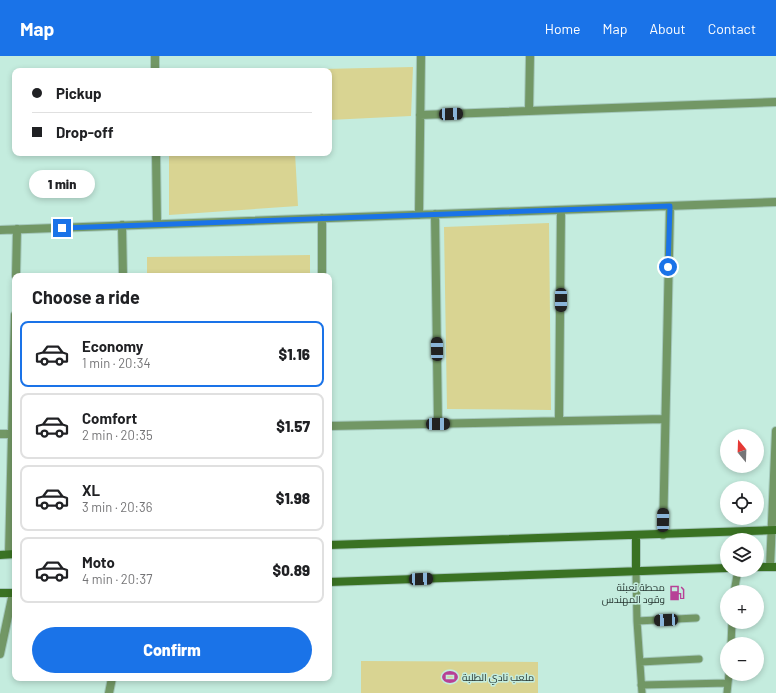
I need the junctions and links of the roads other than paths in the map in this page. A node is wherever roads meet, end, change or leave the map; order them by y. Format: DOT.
graph roads {
  1 [pos="155,56"];
  2 [pos="421,56"];
  3 [pos="530,56"];
  4 [pos="155,68"];
  5 [pos="776,102"];
  6 [pos="529,111"];
  7 [pos="420,115"];
  8 [pos="156,156"];
  9 [pos="776,202"];
  10 [pos="670,206"];
  11 [pos="562,210"];
  12 [pos="435,214"];
  13 [pos="419,215"];
  14 [pos="322,218"];
  15 [pos="157,224"];
  16 [pos="122,225"];
  17 [pos="17,229"];
  18 [pos="0,230"];
  19 [pos="16,273"];
  20 [pos="123,273"];
  21 [pos="322,273"];
  22 [pos="665,419"];
  23 [pos="560,421"];
  24 [pos="438,424"];
  25 [pos="332,426"];
  26 [pos="776,431"];
  27 [pos="0,434"];
  28 [pos="12,434"];
  29 [pos="774,530"];
  30 [pos="663,535"];
  31 [pos="636,536"];
  32 [pos="332,545"];
  33 [pos="0,554"];
  34 [pos="12,554"];
  35 [pos="773,567"];
  36 [pos="720,568"];
  37 [pos="636,571"];
  38 [pos="332,582"];
  39 [pos="0,593"];
  40 [pos="12,593"];
  41 [pos="12,602"];
  42 [pos="696,618"];
  43 [pos="637,621"];
  44 [pos="0,654"];
  45 [pos="699,659"];
  46 [pos="640,662"];
  47 [pos="112,681"];
  48 [pos="728,683"];
  49 [pos="642,689"];
  50 [pos="110,693"];
  51 [pos="727,693"];
  1 -- 4 [label="street"];
  2 -- 7 [label="street"];
  3 -- 6 [label="street"];
  5 -- 6 [label="street"];
  6 -- 7 [label="street"];
  7 -- 13 [label="street"];
  8 -- 15 [label="street"];
  9 -- 10 [label="street"];
  10 -- 11 [label="street"];
  10 -- 22 [label="street"];
  11 -- 12 [label="street"];
  11 -- 23 [label="street"];
  12 -- 13 [label="street"];
  12 -- 24 [label="street"];
  13 -- 14 [label="street"];
  14 -- 15 [label="street"];
  14 -- 21 [label="street"];
  15 -- 16 [label="street"];
  16 -- 17 [label="street"];
  16 -- 20 [label="street"];
  17 -- 18 [label="street"];
  17 -- 19 [label="street"];
  22 -- 23 [label="street"];
  22 -- 30 [label="street"];
  23 -- 24 [label="street"];
  24 -- 25 [label="street"];
  26 -- 29 [label="street"];
  27 -- 28 [label="street"];
  28 -- 34 [label="street"];
  29 -- 30 [label="main road"];
  29 -- 35 [label="street"];
  30 -- 31 [label="main road"];
  31 -- 32 [label="main road"];
  31 -- 37 [label="main road"];
  33 -- 34 [label="main road"];
  36 -- 37 [label="main road"];
  37 -- 38 [label="main road"];
  37 -- 43 [label="lane"];
  39 -- 40 [label="main road"];
  41 -- 44 [label="street"];
  42 -- 43 [label="lane"];
  43 -- 46 [label="lane"];
  45 -- 46 [label="lane"];
  46 -- 49 [label="lane"];
  47 -- 50 [label="street"];
  48 -- 49 [label="lane"];
  48 -- 51 [label="lane"];
}
